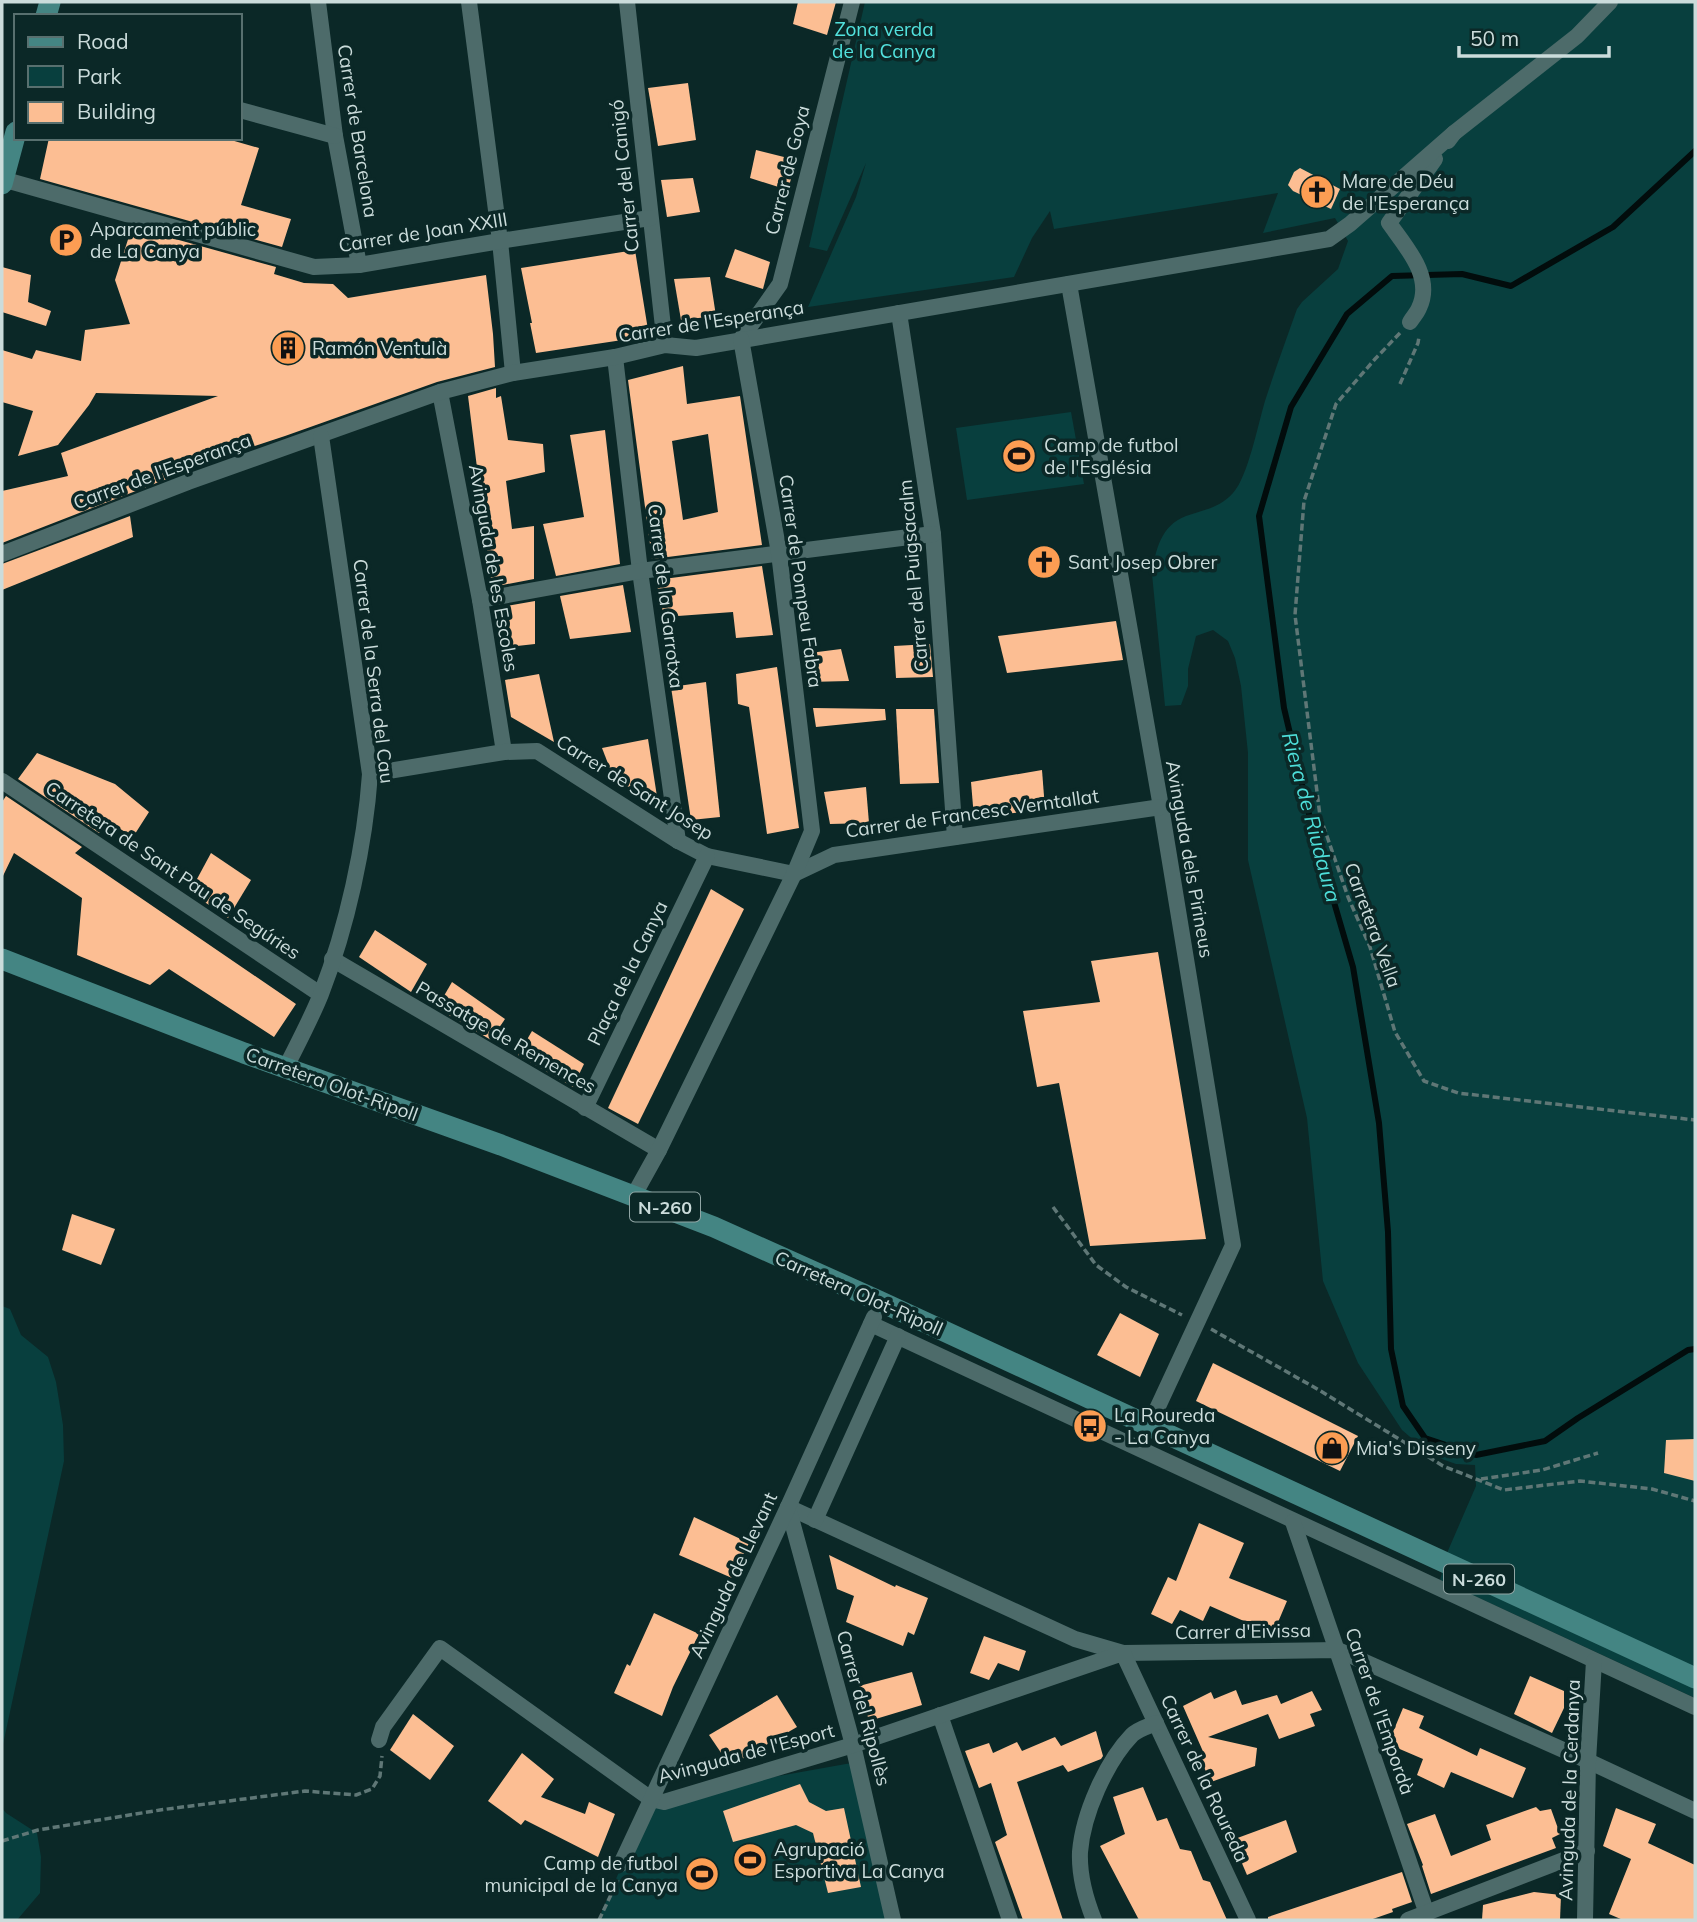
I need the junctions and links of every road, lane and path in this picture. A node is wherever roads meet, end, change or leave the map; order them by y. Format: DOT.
graph roads {
  1 [pos="318,2"];
  2 [pos="469,2"];
  3 [pos="626,2"];
  4 [pos="852,2"];
  5 [pos="1610,2"];
  6 [pos="242,111"];
  7 [pos="1454,133"];
  8 [pos="335,136"];
  9 [pos="14,139"];
  10 [pos="2,181"];
  11 [pos="650,218"];
  12 [pos="500,241"];
  13 [pos="359,265"];
  14 [pos="1069,284"];
  15 [pos="1422,299"];
  16 [pos="899,313"];
  17 [pos="1410,322"];
  18 [pos="741,339"];
  19 [pos="665,345"];
  20 [pos="615,356"];
  21 [pos="513,373"];
  22 [pos="1400,384"];
  23 [pos="440,392"];
  24 [pos="321,436"];
  25 [pos="933,534"];
  26 [pos="779,553"];
  27 [pos="2,554"];
  28 [pos="640,571"];
  29 [pos="480,600"];
  30 [pos="504,752"];
  31 [pos="370,774"];
  32 [pos="2,781"];
  33 [pos="1161,807"];
  34 [pos="955,837"];
  35 [pos="678,841"];
  36 [pos="707,856"];
  37 [pos="794,874"];
  38 [pos="2,959"];
  39 [pos="332,959"];
  40 [pos="320,994"];
  41 [pos="286,1067"];
  42 [pos="585,1108"];
  43 [pos="1695,1120"];
  44 [pos="659,1150"];
  45 [pos="634,1195"];
  46 [pos="1053,1206"];
  47 [pos="880,1301"];
  48 [pos="1197,1322"];
  49 [pos="871,1324"];
  50 [pos="898,1336"];
  51 [pos="1149,1426"];
  52 [pos="1598,1453"];
  53 [pos="1479,1480"];
  54 [pos="1695,1501"];
  55 [pos="788,1507"];
  56 [pos="815,1520"];
  57 [pos="1293,1522"];
  58 [pos="1338,1650"];
  59 [pos="1123,1653"];
  60 [pos="1594,1661"];
  61 [pos="1695,1678"];
  62 [pos="1695,1707"];
  63 [pos="940,1715"];
  64 [pos="1156,1723"];
  65 [pos="379,1741"];
  66 [pos="853,1745"];
  67 [pos="1588,1761"];
  68 [pos="651,1799"];
  69 [pos="1695,1811"];
  70 [pos="2,1841"];
  71 [pos="1587,1851"];
  72 [pos="621,1864"];
  73 [pos="1427,1914"];
  74 [pos="599,1920"];
  75 [pos="893,1920"];
  76 [pos="1010,1920"];
  77 [pos="1094,1920"];
  78 [pos="1248,1920"];
  79 [pos="1408,1920"];
  80 [pos="1585,1920"];
  1 -- 8 [label="street, Carrer de Barcelona"];
  2 -- 12 [label="street"];
  3 -- 11 [label="street, Carrer del Canigó"];
  4 -- 18 [label="street, Carrer de Goya"];
  5 -- 7 [label="street"];
  6 -- 8 [label="street"];
  7 -- 14 [label="street, Carrer de l'Esperança"];
  7 -- 15 [label="street"];
  8 -- 13 [label="street, Carrer de Barcelona"];
  9 -- 10 [label="main road"];
  10 -- 13 [label="street, Carrer de Joan XXIII"];
  11 -- 12 [label="street, Carrer de Joan XXIII"];
  11 -- 19 [label="street, Carrer del Canigó"];
  12 -- 13 [label="street, Carrer de Joan XXIII"];
  12 -- 21 [label="street"];
  14 -- 16 [label="street, Carrer de l'Esperança"];
  14 -- 33 [label="street, Avinguda dels Pirineus"];
  15 -- 17 [label="street"];
  15 -- 22 [label="path"];
  16 -- 18 [label="street, Carrer de l'Esperança"];
  16 -- 25 [label="street, Carrer del Puigsacalm"];
  17 -- 43 [label="path, Carretera Vella"];
  18 -- 19 [label="street, Carrer de l'Esperança"];
  18 -- 26 [label="street, Carrer de Pompeu Fabra"];
  19 -- 20 [label="street, Carrer de l'Esperança"];
  20 -- 21 [label="street, Carrer de l'Esperança"];
  20 -- 28 [label="street, Carrer de la Garrotxa"];
  21 -- 23 [label="street, Carrer de l'Esperança"];
  23 -- 24 [label="street, Carrer de l'Esperança"];
  23 -- 29 [label="street, Avinguda de les Escoles"];
  24 -- 27 [label="street, Carrer de l'Esperança"];
  24 -- 31 [label="street, Carrer de la Serra del Cau"];
  25 -- 26 [label="street"];
  25 -- 34 [label="street, Carrer del Puigsacalm"];
  26 -- 28 [label="street"];
  26 -- 37 [label="street, Carrer de Pompeu Fabra"];
  28 -- 29 [label="street"];
  28 -- 35 [label="street, Carrer de la Garrotxa"];
  29 -- 30 [label="street, Avinguda de les Escoles"];
  30 -- 31 [label="street, Carrer de Sant Josep"];
  30 -- 35 [label="street, Carrer de Sant Josep"];
  31 -- 39 [label="street, Carrer de la Serra del Cau"];
  32 -- 40 [label="street, Carretera de Sant Pau de Segúries"];
  33 -- 34 [label="street, Carrer de Francesc Verntallat"];
  33 -- 48 [label="street, Avinguda dels Pirineus"];
  34 -- 37 [label="street, Carrer de Francesc Verntallat"];
  35 -- 36 [label="street, Carrer de Sant Josep"];
  36 -- 37 [label="street, Carrer de Sant Josep"];
  36 -- 42 [label="street, Plaça de la Canya"];
  37 -- 44 [label="street"];
  38 -- 41 [label="main road, Carretera Olot-Ripoll / N-260"];
  39 -- 40 [label="street, Carrer de la Serra del Cau"];
  39 -- 42 [label="street, Passatge de Remences"];
  40 -- 41 [label="street, Carrer de la Serra del Cau"];
  41 -- 45 [label="main road, Carretera Olot-Ripoll / N-260"];
  42 -- 44 [label="street, Passatge de Remences"];
  44 -- 45 [label="street"];
  45 -- 47 [label="main road, Carretera Olot-Ripoll / N-260"];
  46 -- 48 [label="path"];
  47 -- 49 [label="street, Avinguda de Llevant"];
  47 -- 51 [label="main road, Carretera Olot-Ripoll / N-260"];
  48 -- 51 [label="street, Avinguda dels Pirineus"];
  48 -- 53 [label="path"];
  49 -- 50 [label="street"];
  49 -- 55 [label="street, Avinguda de Llevant"];
  50 -- 56 [label="street"];
  50 -- 57 [label="street"];
  51 -- 61 [label="main road, Carretera Olot-Ripoll / N-260"];
  52 -- 53 [label="path"];
  53 -- 54 [label="path"];
  55 -- 56 [label="street, Carrer d'Eivissa"];
  55 -- 66 [label="street, Carrer del Ripollès"];
  55 -- 68 [label="street, Avinguda de Llevant"];
  56 -- 59 [label="street, Carrer d'Eivissa"];
  57 -- 58 [label="street, Carrer de l'Empordà"];
  57 -- 60 [label="street"];
  58 -- 59 [label="street, Carrer d'Eivissa"];
  58 -- 67 [label="street, Carrer d'Eivissa"];
  58 -- 73 [label="street, Carrer de l'Empordà"];
  59 -- 63 [label="street, Avinguda de l'Esport"];
  59 -- 64 [label="street, Carrer de la Roureda"];
  60 -- 62 [label="street"];
  60 -- 67 [label="street, Avinguda de la Cerdanya"];
  63 -- 66 [label="street, Avinguda de l'Esport"];
  63 -- 76 [label="street"];
  64 -- 77 [label="street"];
  64 -- 78 [label="street, Carrer de la Roureda"];
  65 -- 68 [label="street, Avinguda de l'Esport"];
  65 -- 70 [label="path"];
  66 -- 68 [label="street, Avinguda de l'Esport"];
  66 -- 75 [label="street, Carrer del Ripollès"];
  67 -- 69 [label="street, Carrer d'Eivissa"];
  67 -- 71 [label="street, Avinguda de la Cerdanya"];
  68 -- 72 [label="street, Avinguda de Llevant"];
  71 -- 73 [label="street"];
  71 -- 80 [label="street, Avinguda de la Cerdanya"];
  72 -- 74 [label="path"];
  73 -- 79 [label="street"];
}
